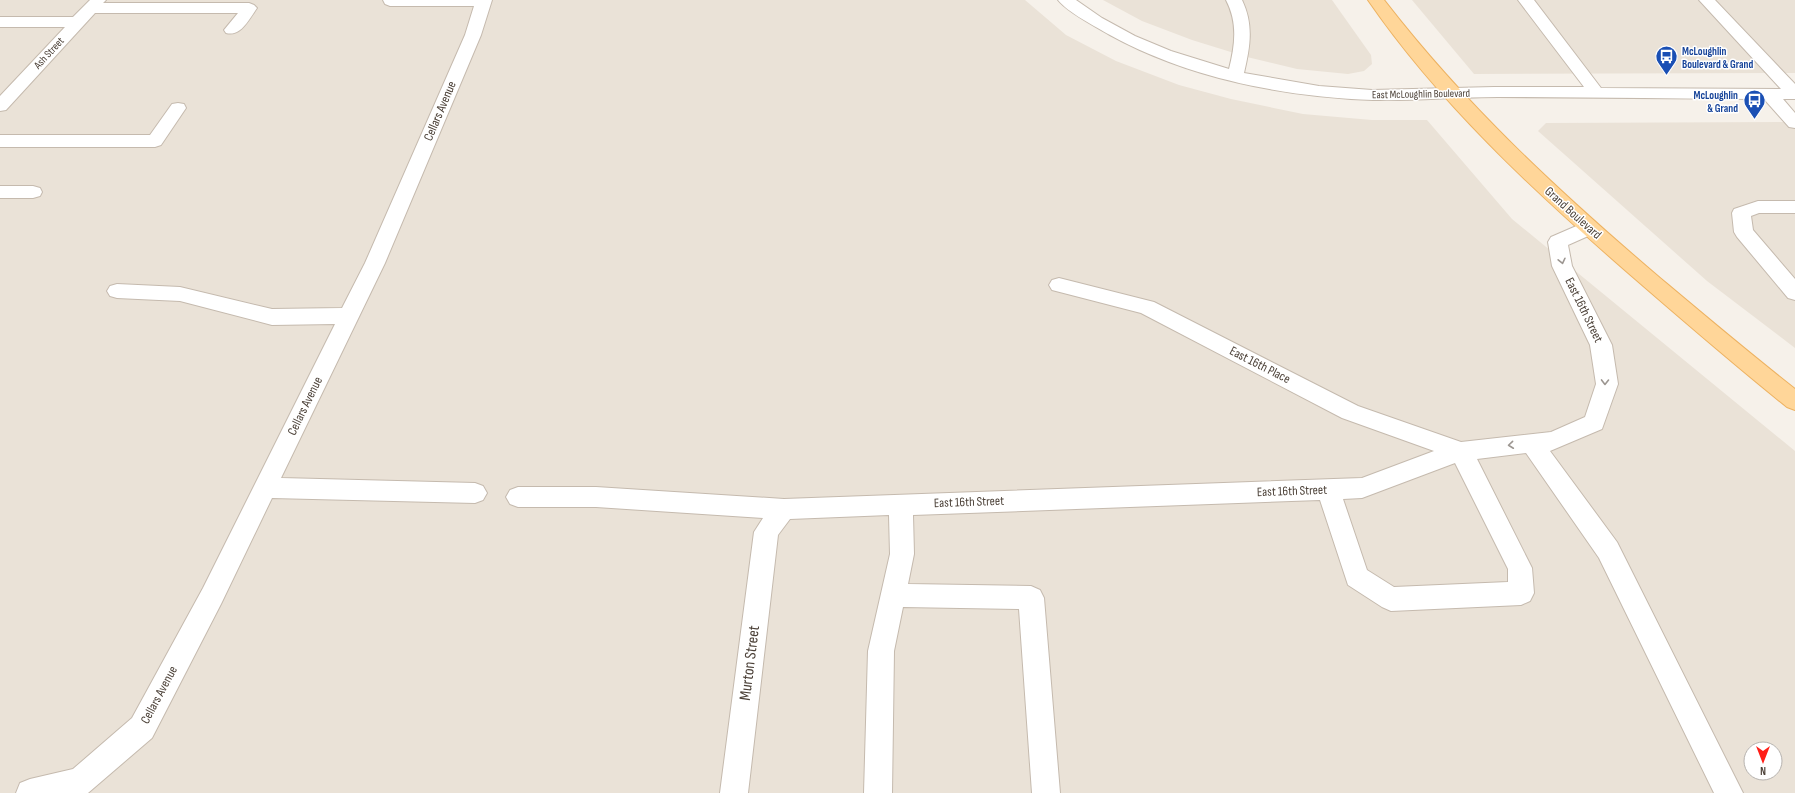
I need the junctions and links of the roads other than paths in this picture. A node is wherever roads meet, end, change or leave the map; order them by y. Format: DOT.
graph roads {
  1 [pos="1066,0"];
  2 [pos="1234,0"];
  3 [pos="1376,0"];
  4 [pos="1526,0"];
  5 [pos="1707,0"];
  6 [pos="390,1"];
  7 [pos="483,1"];
  8 [pos="94,4"];
  9 [pos="0,22"];
  10 [pos="78,22"];
  11 [pos="232,30"];
  12 [pos="1235,76"];
  13 [pos="1450,93"];
  14 [pos="1597,93"];
  15 [pos="1769,94"];
  16 [pos="1795,94"];
  17 [pos="0,106"];
  18 [pos="178,108"];
  19 [pos="1795,123"];
  20 [pos="0,141"];
  21 [pos="0,192"];
  22 [pos="33,192"];
  23 [pos="1795,207"];
  24 [pos="1588,228"];
  25 [pos="1058,285"];
  26 [pos="117,291"];
  27 [pos="1795,293"];
  28 [pos="348,316"];
  29 [pos="1795,401"];
  30 [pos="1532,443"];
  31 [pos="1461,451"];
  32 [pos="265,488"];
  33 [pos="1328,490"];
  34 [pos="475,493"];
  35 [pos="518,497"];
  36 [pos="901,505"];
  37 [pos="784,508"];
  38 [pos="893,595"];
  39 [pos="30,793"];
  40 [pos="734,793"];
  41 [pos="878,793"];
  42 [pos="1046,793"];
  43 [pos="1729,793"];
  1 -- 12 [label="street, East McLoughlin Boulevard"];
  2 -- 12 [label="street"];
  3 -- 13 [label="main road, Grand Boulevard"];
  4 -- 14 [label="street"];
  5 -- 16 [label="street"];
  6 -- 7 [label="street"];
  7 -- 28 [label="street, Cellars Avenue"];
  8 -- 10 [label="street, Ash Street"];
  8 -- 11 [label="street"];
  9 -- 10 [label="street"];
  10 -- 17 [label="street, Ash Street"];
  12 -- 13 [label="street, East McLoughlin Boulevard"];
  13 -- 14 [label="street, East McLoughlin Boulevard"];
  13 -- 24 [label="main road, Grand Boulevard"];
  14 -- 15 [label="street, East McLoughlin Boulevard"];
  15 -- 16 [label="street, East McLoughlin Boulevard"];
  15 -- 19 [label="street"];
  18 -- 20 [label="street"];
  21 -- 22 [label="street"];
  23 -- 27 [label="street"];
  24 -- 29 [label="main road, Grand Boulevard"];
  24 -- 30 [label="street, East 16th Street, one-way"];
  25 -- 31 [label="street, East 16th Place"];
  26 -- 28 [label="street"];
  28 -- 32 [label="street, Cellars Avenue"];
  30 -- 31 [label="street, East 16th Street, one-way"];
  30 -- 43 [label="street"];
  31 -- 33 [label="street, East 16th Street"];
  31 -- 33 [label="street"];
  32 -- 34 [label="street"];
  32 -- 39 [label="street, Cellars Avenue"];
  33 -- 36 [label="street, East 16th Street"];
  35 -- 37 [label="street, East 16th Street"];
  36 -- 37 [label="street, East 16th Street"];
  36 -- 38 [label="street"];
  37 -- 40 [label="street, Murton Street"];
  38 -- 41 [label="street"];
  38 -- 42 [label="street"];
}
